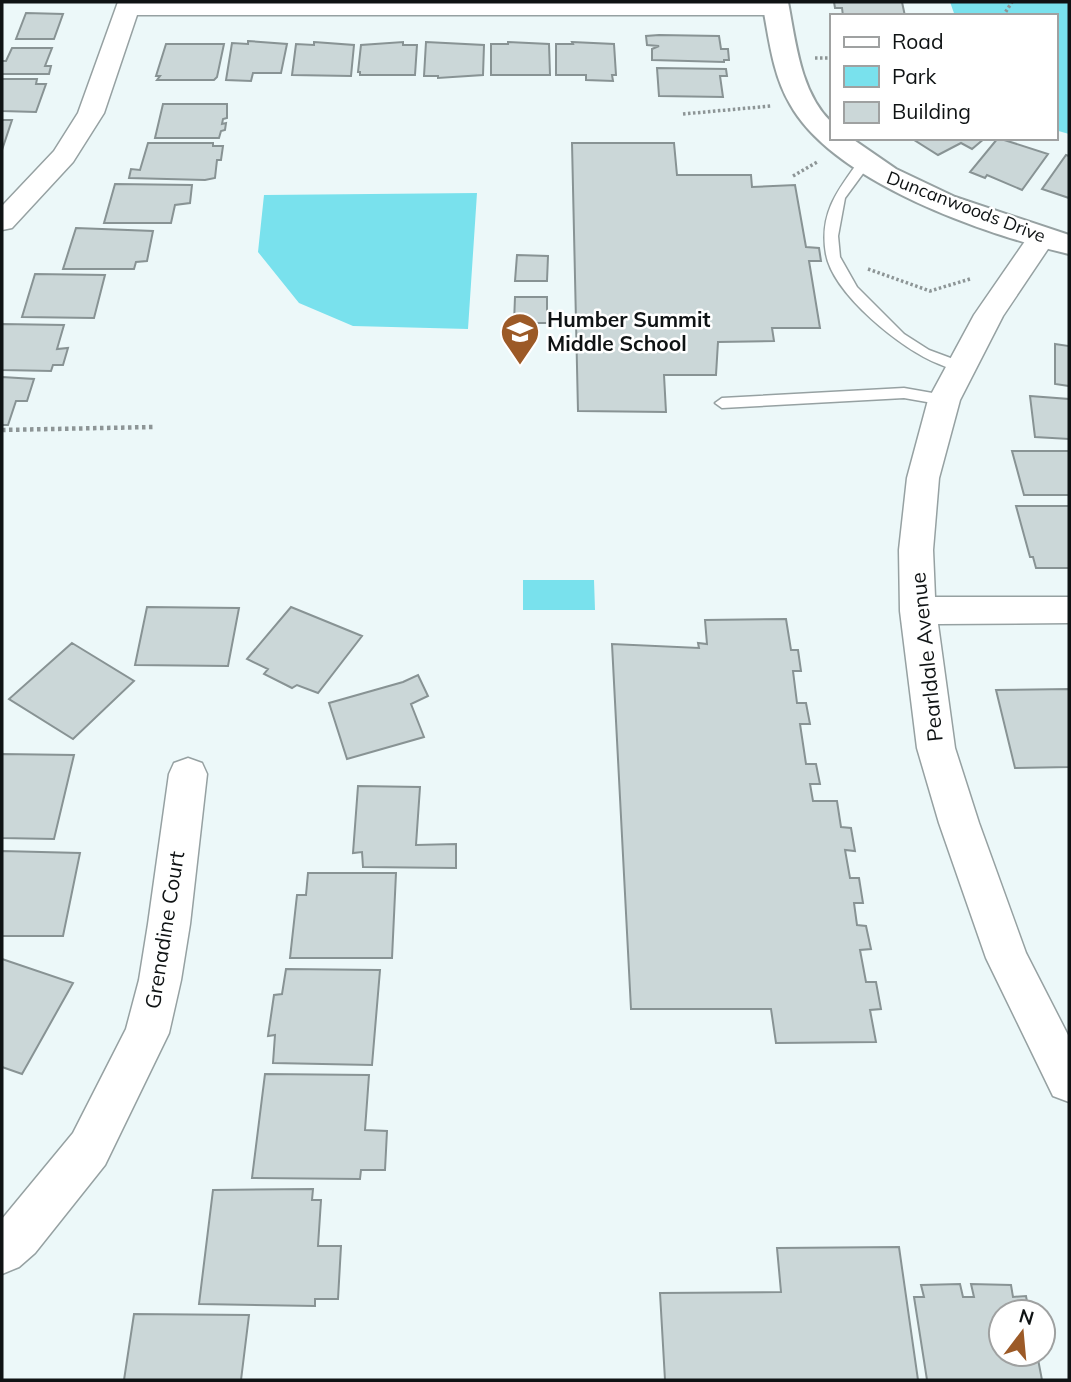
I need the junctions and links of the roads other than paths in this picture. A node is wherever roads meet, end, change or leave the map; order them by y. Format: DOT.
graph roads {
  1 [pos="130,5"];
  2 [pos="446,5"];
  3 [pos="776,5"];
  4 [pos="828,145"];
  5 [pos="864,164"];
  6 [pos="2,222"];
  7 [pos="1055,241"];
  8 [pos="959,366"];
  9 [pos="944,400"];
  10 [pos="722,403"];
  11 [pos="1069,610"];
  12 [pos="918,611"];
  13 [pos="188,774"];
  14 [pos="1066,1070"];
  15 [pos="2,1250"];
  1 -- 2 [label="street"];
  1 -- 6 [label="street"];
  2 -- 3 [label="street"];
  3 -- 4 [label="street, Duncanwoods Drive"];
  4 -- 5 [label="street, Duncanwoods Drive"];
  5 -- 7 [label="street, Duncanwoods Drive"];
  5 -- 8 [label="lane"];
  7 -- 8 [label="street, Pearldale Avenue"];
  8 -- 9 [label="street, Pearldale Avenue"];
  9 -- 10 [label="lane"];
  9 -- 12 [label="street, Pearldale Avenue"];
  11 -- 12 [label="street"];
  12 -- 14 [label="street, Pearldale Avenue"];
  13 -- 15 [label="street, Grenadine Court"];
}
